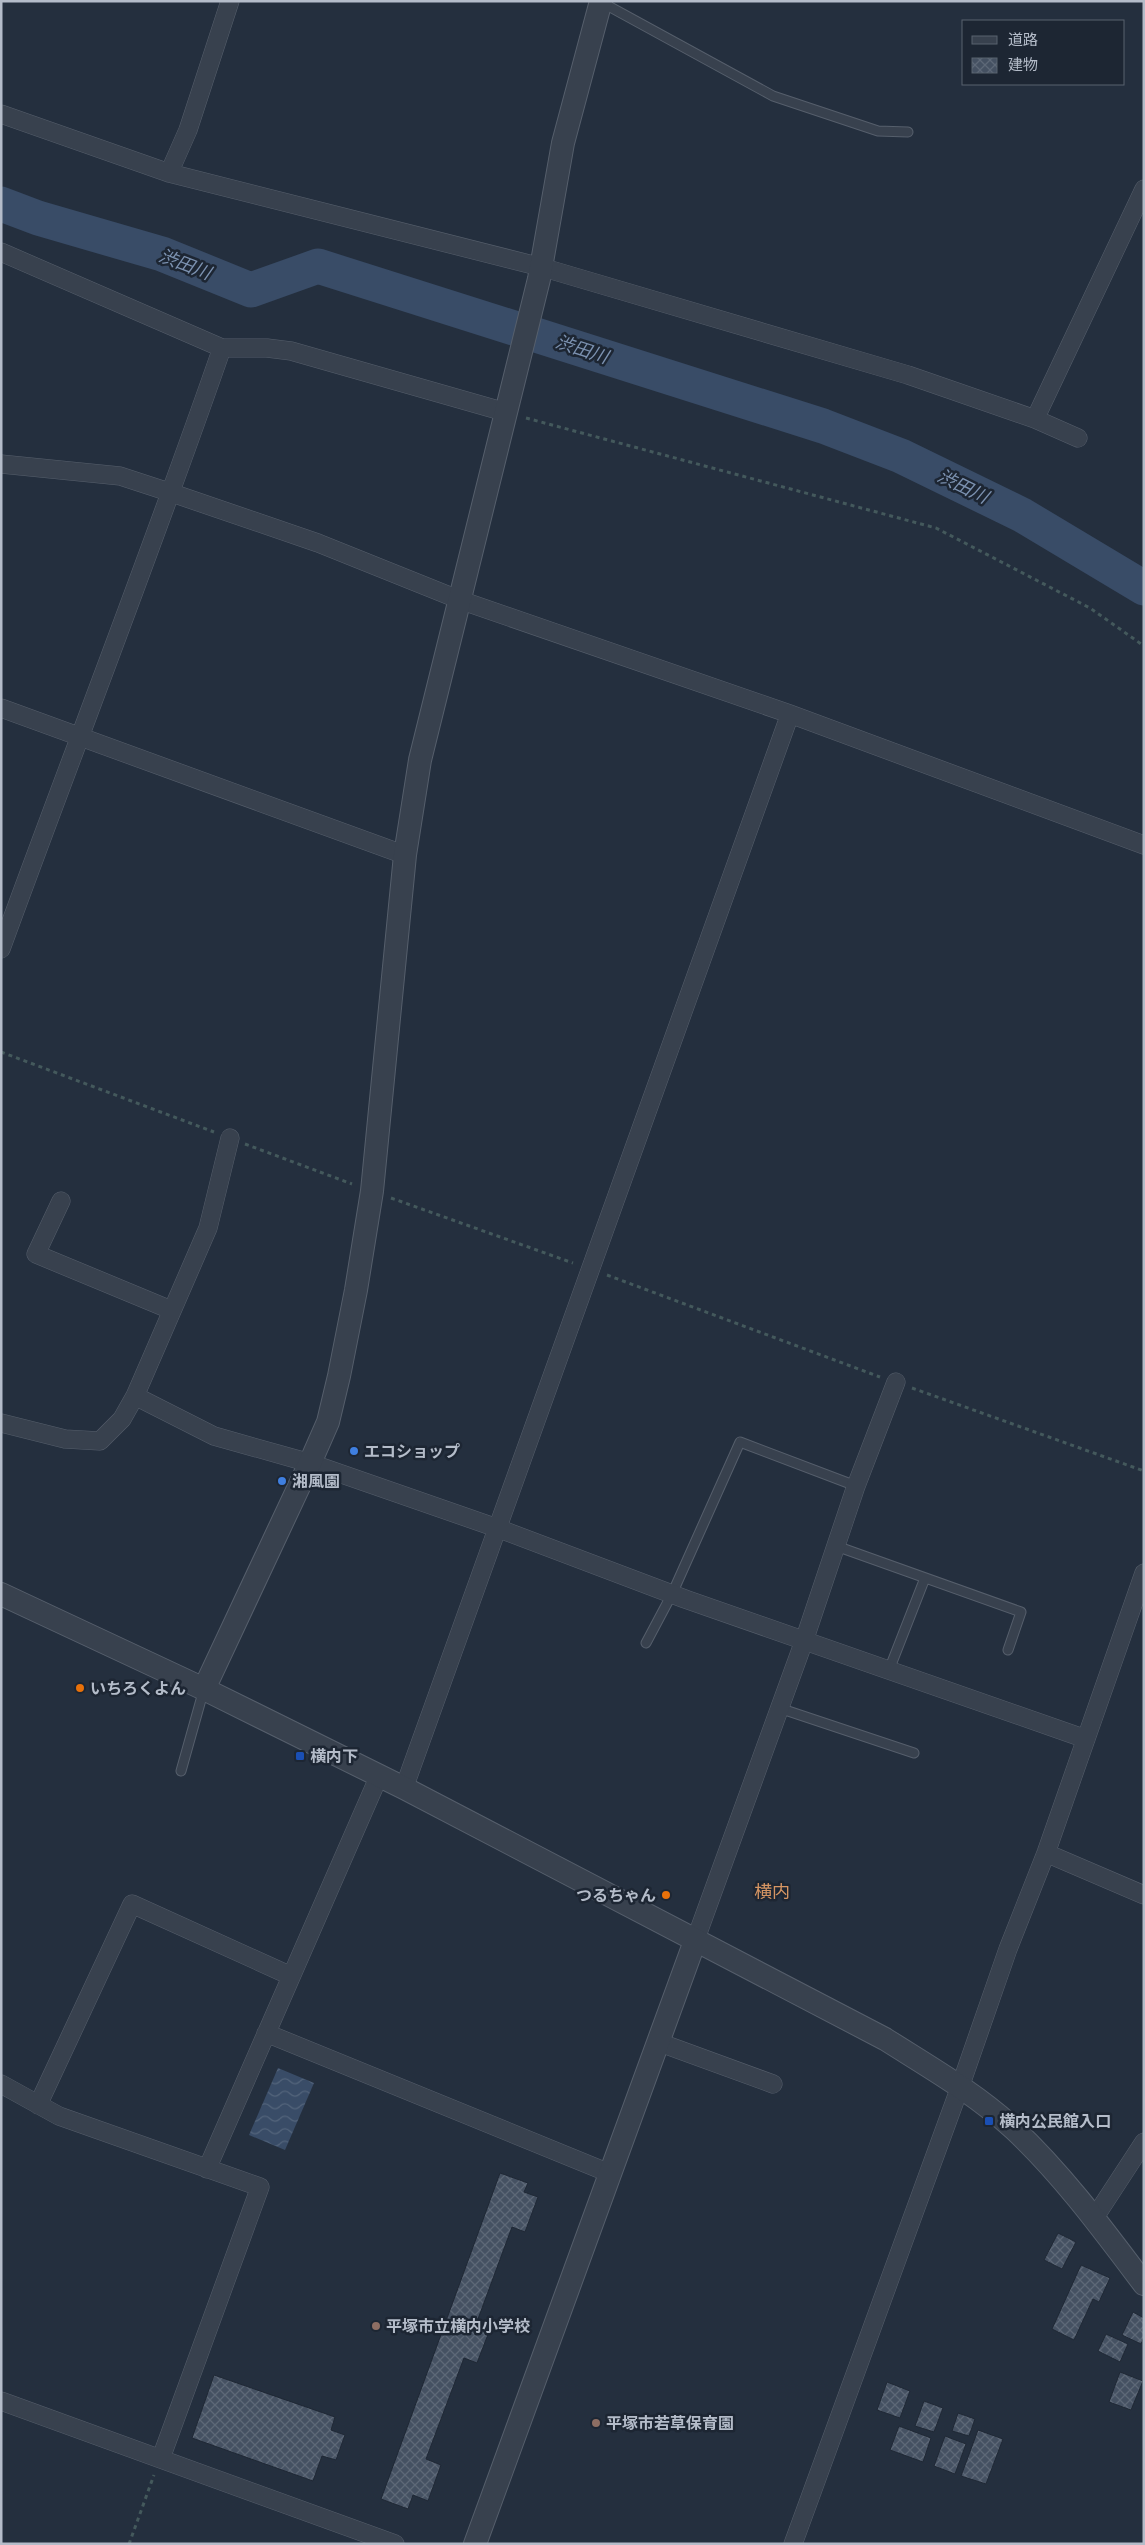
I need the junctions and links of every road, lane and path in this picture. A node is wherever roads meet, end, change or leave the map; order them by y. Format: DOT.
graph roads {
  1 [pos="230,1"];
  2 [pos="601,1"];
  3 [pos="1,114"];
  4 [pos="908,132"];
  5 [pos="169,173"];
  6 [pos="1144,188"];
  7 [pos="1140,208"];
  8 [pos="1,252"];
  9 [pos="540,273"];
  10 [pos="222,348"];
  11 [pos="506,408"];
  12 [pos="1035,419"];
  13 [pos="1078,438"];
  14 [pos="1,464"];
  15 [pos="172,493"];
  16 [pos="460,600"];
  17 [pos="1144,646"];
  18 [pos="1,708"];
  19 [pos="790,714"];
  20 [pos="79,736"];
  21 [pos="1144,845"];
  22 [pos="405,855"];
  23 [pos="1,949"];
  24 [pos="230,1138"];
  25 [pos="61,1201"];
  26 [pos="171,1310"];
  27 [pos="896,1382"];
  28 [pos="135,1396"];
  29 [pos="1,1423"];
  30 [pos="310,1463"];
  31 [pos="856,1486"];
  32 [pos="497,1528"];
  33 [pos="836,1546"];
  34 [pos="1144,1574"];
  35 [pos="925,1578"];
  36 [pos="1,1594"];
  37 [pos="672,1594"];
  38 [pos="804,1641"];
  39 [pos="646,1643"];
  40 [pos="1008,1650"];
  41 [pos="889,1670"];
  42 [pos="204,1689"];
  43 [pos="779,1708"];
  44 [pos="1086,1739"];
  45 [pos="914,1753"];
  46 [pos="181,1771"];
  47 [pos="379,1776"];
  48 [pos="404,1788"];
  49 [pos="1046,1853"];
  50 [pos="1144,1895"];
  51 [pos="695,1941"];
  52 [pos="291,1976"];
  53 [pos="266,2033"];
  54 [pos="658,2042"];
  55 [pos="1,2084"];
  56 [pos="773,2084"];
  57 [pos="960,2087"];
  58 [pos="38,2105"];
  59 [pos="1144,2142"];
  60 [pos="207,2169"];
  61 [pos="609,2173"];
  62 [pos="1093,2220"];
  63 [pos="1144,2284"];
  64 [pos="1,2401"];
  65 [pos="160,2458"];
  66 [pos="129,2544"];
  67 [pos="395,2544"];
  68 [pos="475,2544"];
  69 [pos="793,2544"];
  1 -- 5 [label="street"];
  2 -- 4 [label="lane"];
  2 -- 9 [label="street"];
  3 -- 5 [label="street"];
  5 -- 9 [label="street"];
  6 -- 7 [label="street"];
  7 -- 12 [label="street"];
  8 -- 10 [label="street"];
  9 -- 11 [label="street"];
  9 -- 12 [label="street"];
  10 -- 11 [label="street"];
  10 -- 15 [label="street"];
  11 -- 16 [label="street"];
  11 -- 17 [label="path"];
  12 -- 13 [label="street"];
  14 -- 15 [label="street"];
  15 -- 16 [label="street"];
  15 -- 20 [label="street"];
  16 -- 19 [label="street"];
  16 -- 22 [label="street"];
  18 -- 20 [label="street"];
  19 -- 21 [label="street"];
  19 -- 32 [label="street"];
  20 -- 22 [label="street"];
  20 -- 23 [label="street"];
  22 -- 30 [label="street"];
  24 -- 26 [label="street"];
  25 -- 26 [label="street"];
  26 -- 28 [label="street"];
  27 -- 31 [label="street"];
  28 -- 29 [label="street"];
  28 -- 30 [label="street"];
  30 -- 32 [label="street"];
  30 -- 42 [label="street"];
  31 -- 33 [label="street"];
  31 -- 37 [label="lane"];
  32 -- 37 [label="street"];
  32 -- 48 [label="street"];
  33 -- 35 [label="lane"];
  33 -- 38 [label="street"];
  34 -- 44 [label="street"];
  35 -- 40 [label="lane"];
  35 -- 41 [label="lane"];
  36 -- 42 [label="street"];
  37 -- 38 [label="street"];
  37 -- 39 [label="lane"];
  38 -- 41 [label="street"];
  38 -- 43 [label="street"];
  41 -- 44 [label="street"];
  42 -- 46 [label="lane"];
  42 -- 47 [label="street"];
  43 -- 45 [label="lane"];
  43 -- 51 [label="street"];
  44 -- 49 [label="street"];
  47 -- 48 [label="street"];
  47 -- 52 [label="street"];
  48 -- 51 [label="street"];
  49 -- 50 [label="street"];
  49 -- 57 [label="street"];
  51 -- 54 [label="street"];
  51 -- 57 [label="street"];
  52 -- 53 [label="street"];
  52 -- 58 [label="street"];
  53 -- 60 [label="street"];
  53 -- 61 [label="street"];
  54 -- 56 [label="street"];
  54 -- 61 [label="street"];
  55 -- 58 [label="street"];
  57 -- 62 [label="street"];
  57 -- 69 [label="street"];
  58 -- 60 [label="street"];
  59 -- 62 [label="street"];
  60 -- 65 [label="street"];
  61 -- 68 [label="street"];
  62 -- 63 [label="street"];
  64 -- 65 [label="street"];
  65 -- 66 [label="path"];
  65 -- 67 [label="street"];
}
